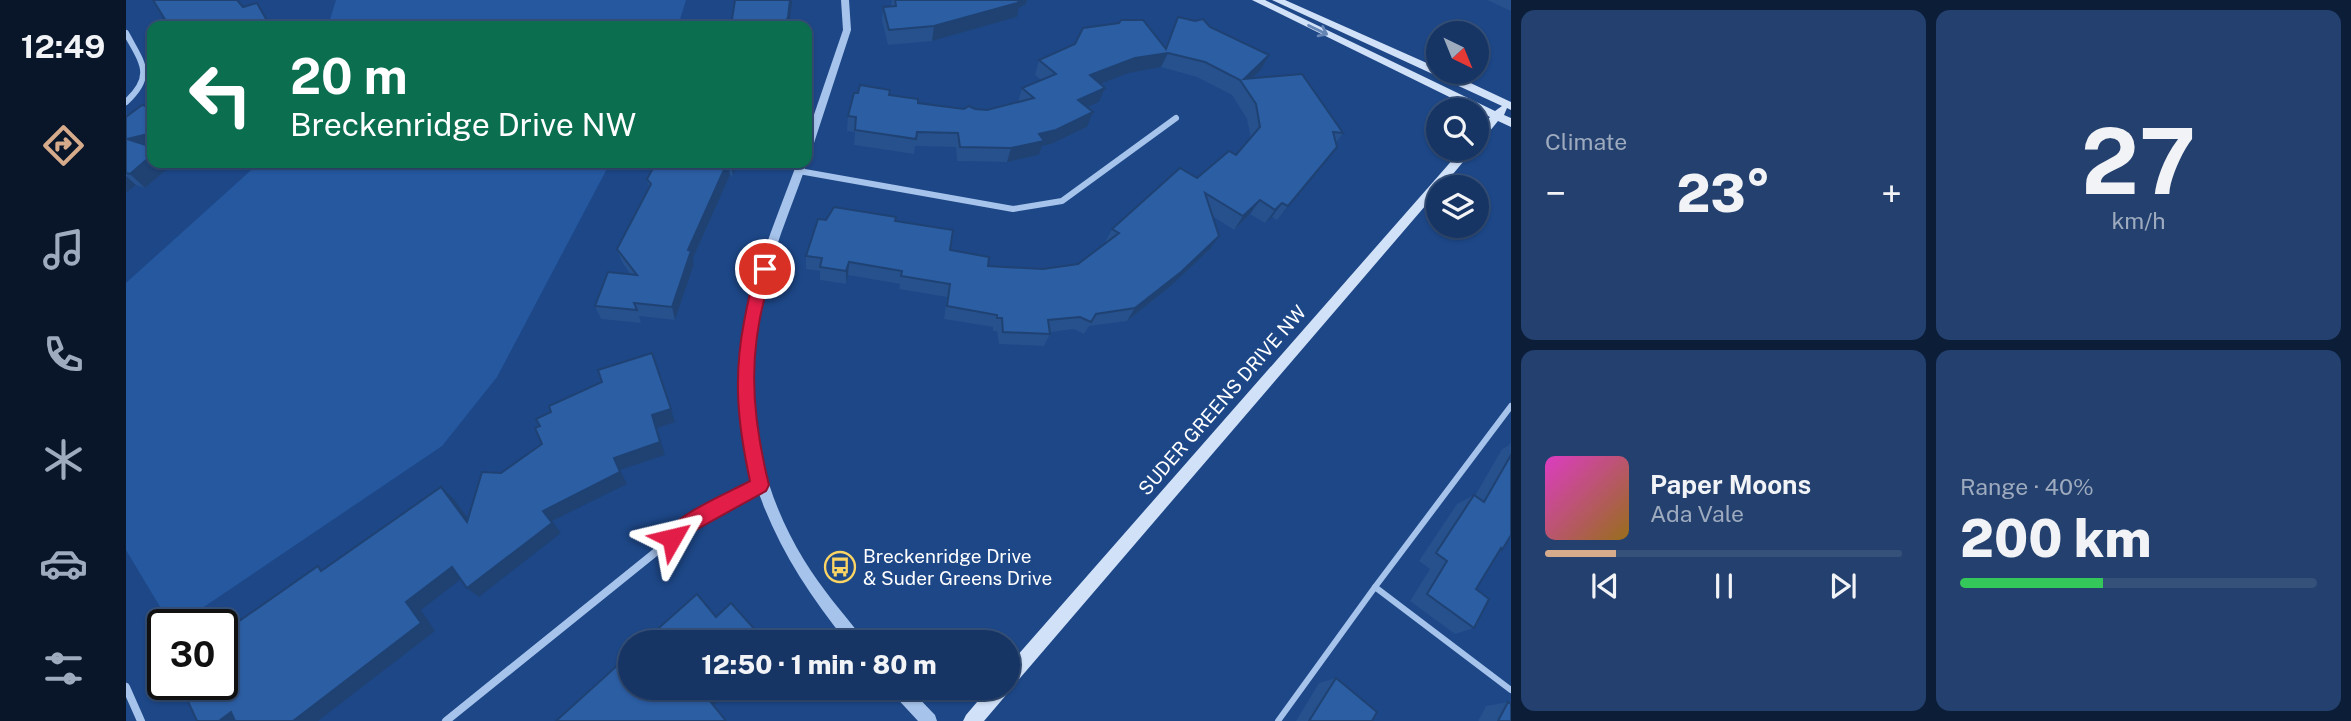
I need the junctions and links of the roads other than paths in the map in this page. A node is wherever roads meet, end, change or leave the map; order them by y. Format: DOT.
graph roads {
  1 [pos="845,0"];
  2 [pos="1257,0"];
  3 [pos="1277,0"];
  4 [pos="126,33"];
  5 [pos="1426,66"];
  6 [pos="1465,84"];
  7 [pos="126,102"];
  8 [pos="1510,105"];
  9 [pos="1497,116"];
  10 [pos="1176,118"];
  11 [pos="1511,122"];
  12 [pos="1489,125"];
  13 [pos="812,134"];
  14 [pos="1458,161"];
  15 [pos="801,168"];
  16 [pos="806,168"];
  17 [pos="1511,406"];
  18 [pos="760,485"];
  19 [pos="1375,587"];
  20 [pos="849,630"];
  21 [pos="1020,665"];
  22 [pos="126,687"];
  23 [pos="1511,690"];
  24 [pos="910,700"];
  25 [pos="990,700"];
  26 [pos="141,721"];
  27 [pos="446,721"];
  28 [pos="929,721"];
  29 [pos="972,721"];
  30 [pos="1278,721"];
  1 -- 13 [label="street"];
  2 -- 9 [label="main road, one-way"];
  3 -- 5 [label="main road"];
  4 -- 7 [label="street"];
  6 -- 8 [label="main road"];
  8 -- 9 [label="main road"];
  9 -- 11 [label="main road"];
  9 -- 12 [label="main road"];
  10 -- 16 [label="street"];
  14 -- 21 [label="main road, SUDER GREENS DRIVE NW"];
  15 -- 18 [label="street"];
  17 -- 19 [label="lane"];
  18 -- 20 [label="street"];
  18 -- 27 [label="street"];
  19 -- 23 [label="lane"];
  19 -- 30 [label="lane"];
  22 -- 26 [label="street"];
  24 -- 28 [label="street"];
  25 -- 29 [label="main road"];
}
